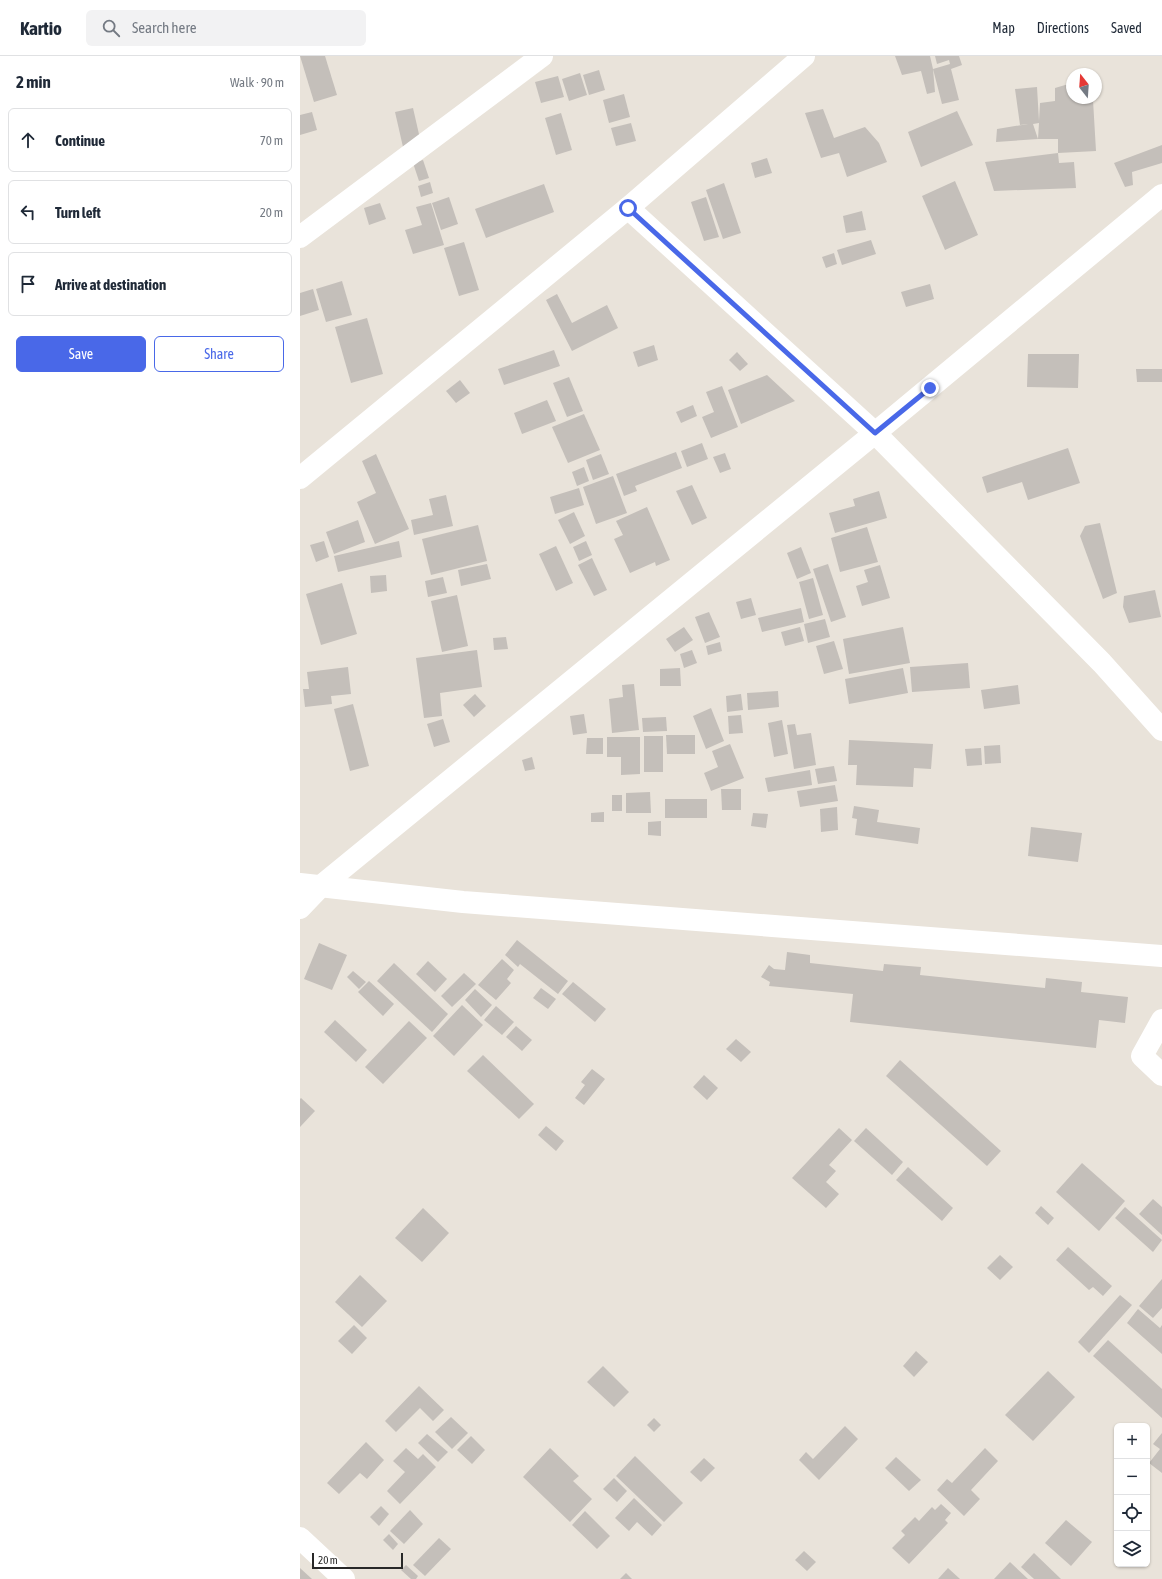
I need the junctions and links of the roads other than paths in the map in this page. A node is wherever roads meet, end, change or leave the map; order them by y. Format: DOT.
graph roads {
  1 [pos="542,56"];
  2 [pos="804,56"];
  3 [pos="1162,195"];
  4 [pos="628,208"];
  5 [pos="300,237"];
  6 [pos="875,433"];
  7 [pos="300,478"];
  8 [pos="1162,730"];
  9 [pos="310,885"];
  10 [pos="300,908"];
  11 [pos="1162,956"];
  12 [pos="1162,1020"];
  13 [pos="1162,1076"];
  14 [pos="300,1538"];
  15 [pos="344,1579"];
  1 -- 5 [label="street"];
  2 -- 4 [label="street"];
  3 -- 6 [label="street"];
  4 -- 6 [label="street"];
  4 -- 7 [label="street"];
  6 -- 8 [label="street"];
  6 -- 9 [label="street"];
  9 -- 10 [label="street"];
  9 -- 11 [label="street"];
  12 -- 13 [label="street"];
  14 -- 15 [label="street"];
}
